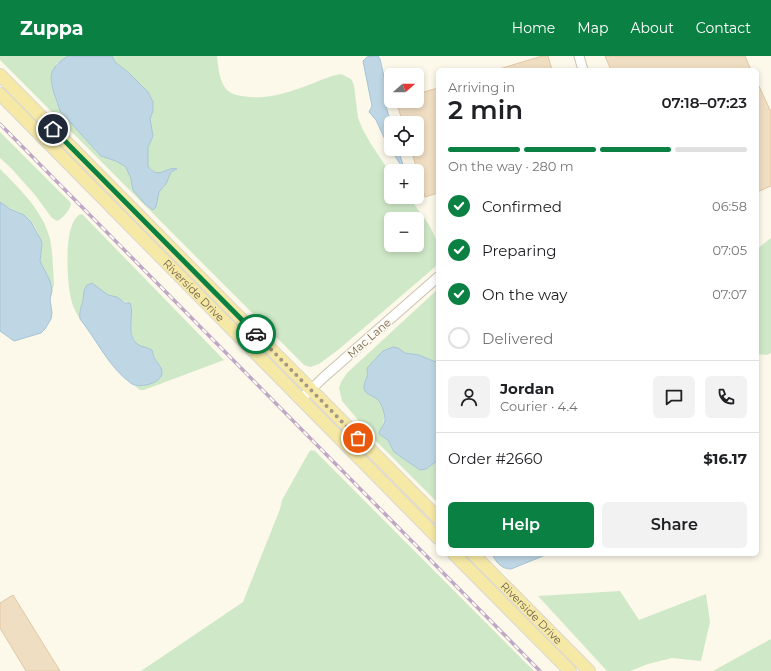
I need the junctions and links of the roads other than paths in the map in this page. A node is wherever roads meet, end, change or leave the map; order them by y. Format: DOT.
graph roads {
  1 [pos="579,56"];
  2 [pos="582,68"];
  3 [pos="2,80"];
  4 [pos="0,94"];
  5 [pos="436,279"];
  6 [pos="311,390"];
  7 [pos="301,399"];
  8 [pos="436,516"];
  9 [pos="436,536"];
  10 [pos="456,556"];
  11 [pos="475,556"];
  12 [pos="570,671"];
  13 [pos="589,671"];
  1 -- 2 [label="street"];
  3 -- 6 [label="main road, Riverside Drive"];
  4 -- 7 [label="main road, Riverside Drive"];
  5 -- 6 [label="street, Mac Lane"];
  6 -- 7 [label="street, Mac Lane"];
  6 -- 8 [label="main road, Riverside Drive"];
  7 -- 9 [label="main road, Riverside Drive"];
  10 -- 12 [label="main road, Riverside Drive"];
  11 -- 13 [label="main road, Riverside Drive"];
}
